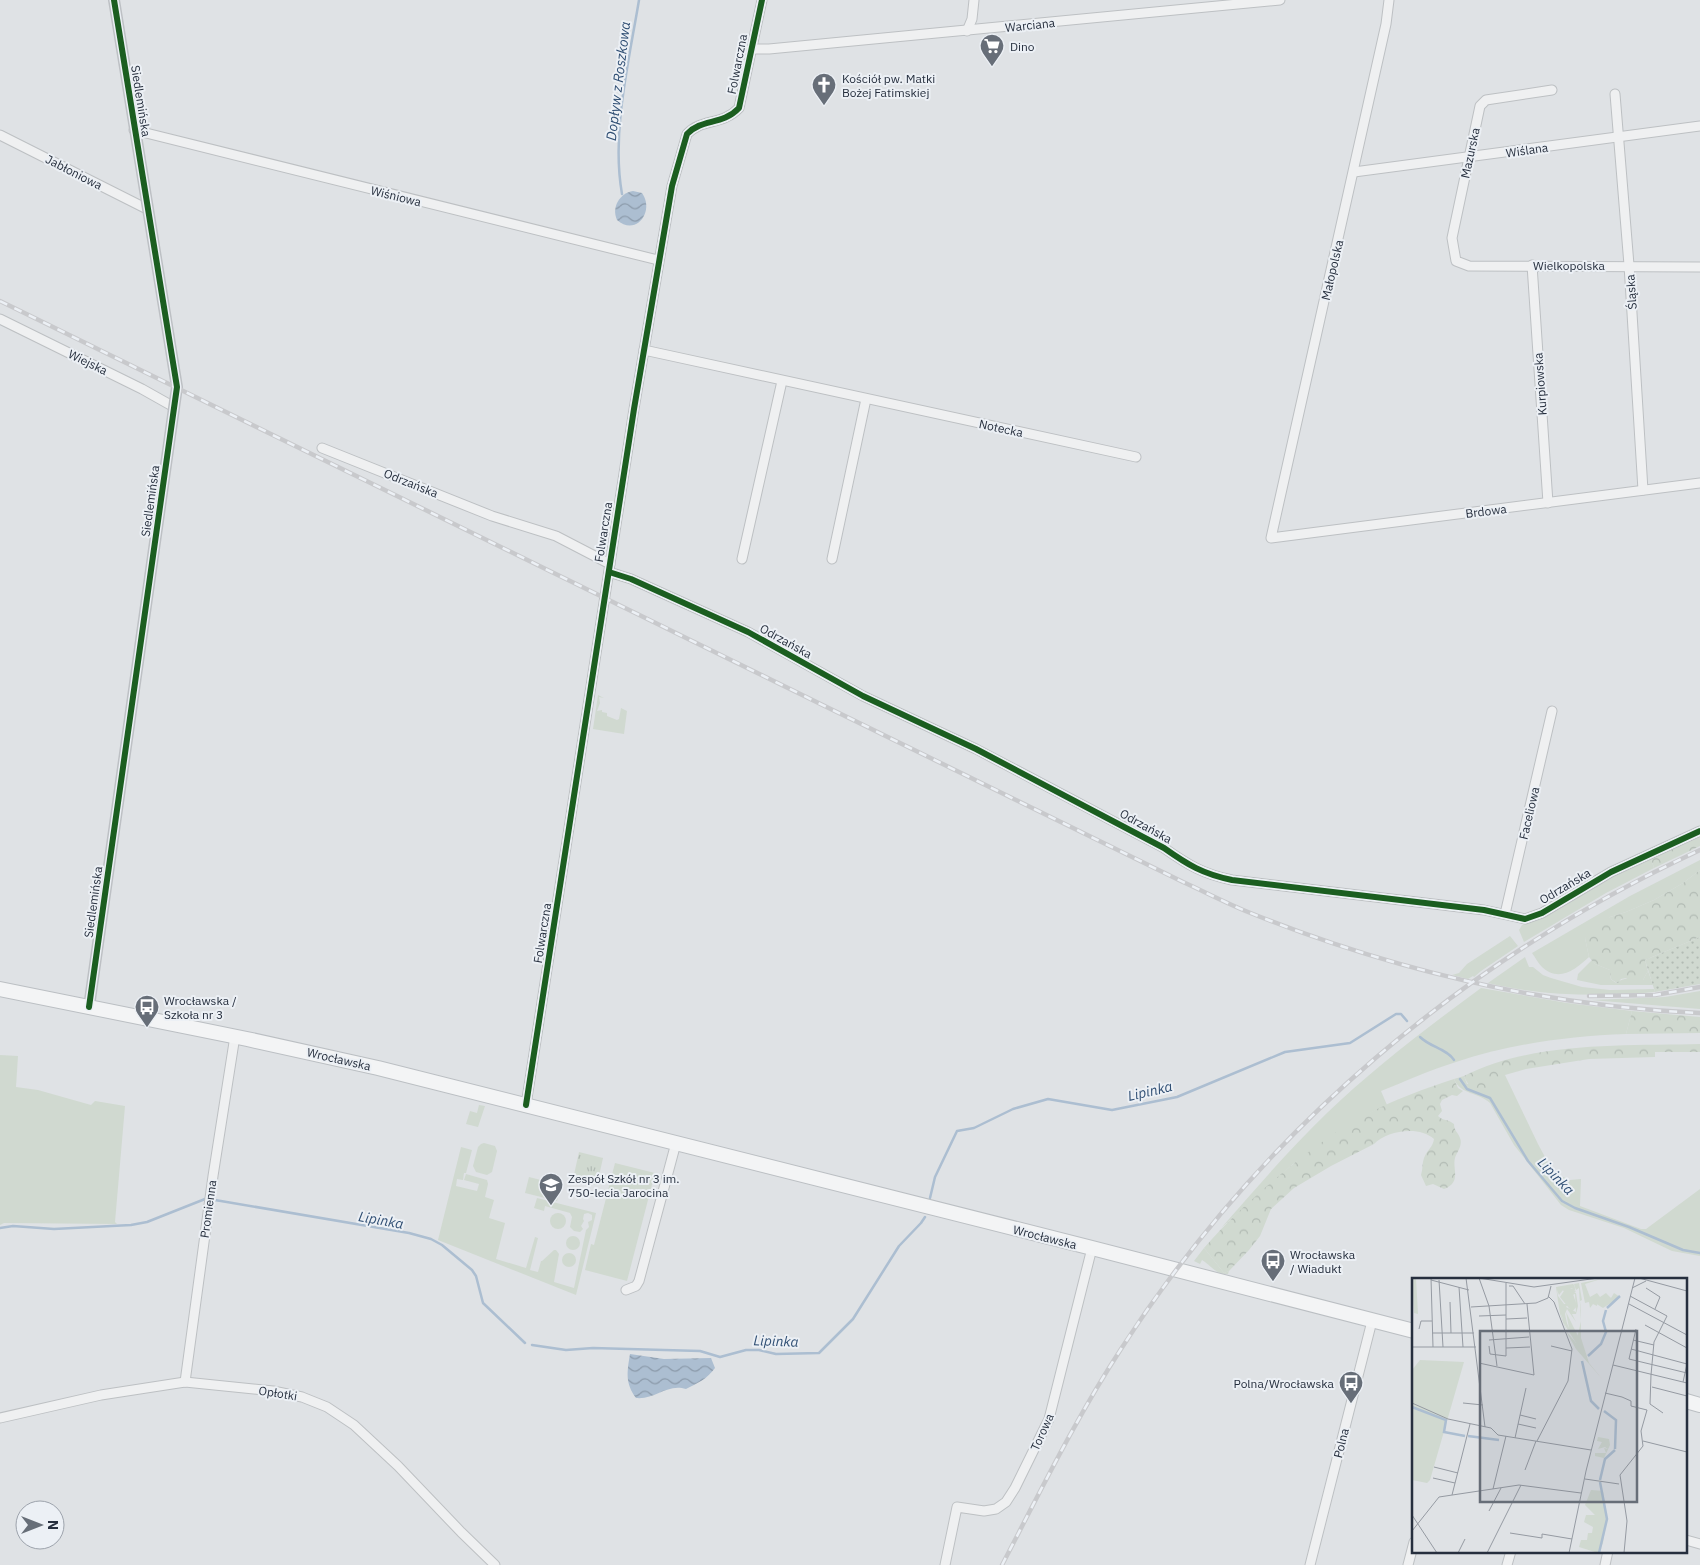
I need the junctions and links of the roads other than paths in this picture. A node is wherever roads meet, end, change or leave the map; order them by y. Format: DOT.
graph roads {
  1 [pos="114,0"];
  2 [pos="762,0"];
  3 [pos="974,0"];
  4 [pos="1280,0"];
  5 [pos="1389,0"];
  6 [pos="967,31"];
  7 [pos="751,49"];
  8 [pos="1552,90"];
  9 [pos="1615,94"];
  10 [pos="1700,126"];
  11 [pos="134,130"];
  12 [pos="0,135"];
  13 [pos="1618,138"];
  14 [pos="1469,158"];
  15 [pos="1354,172"];
  16 [pos="147,209"];
  17 [pos="658,260"];
  18 [pos="1532,265"];
  19 [pos="1629,265"];
  20 [pos="1469,266"];
  21 [pos="1700,267"];
  22 [pos="0,319"];
  23 [pos="644,350"];
  24 [pos="782,381"];
  25 [pos="866,399"];
  26 [pos="174,407"];
  27 [pos="322,448"];
  28 [pos="1136,457"];
  29 [pos="1700,483"];
  30 [pos="1644,490"];
  31 [pos="1548,503"];
  32 [pos="1271,538"];
  33 [pos="742,559"];
  34 [pos="832,560"];
  35 [pos="609,568"];
  36 [pos="1552,711"];
  37 [pos="1700,831"];
  38 [pos="1506,914"];
  39 [pos="0,990"];
  40 [pos="89,1007"];
  41 [pos="235,1036"];
  42 [pos="526,1105"];
  43 [pos="676,1143"];
  44 [pos="1092,1248"];
  45 [pos="626,1290"];
  46 [pos="1372,1321"];
  47 [pos="1412,1331"];
  48 [pos="186,1382"];
  49 [pos="0,1418"];
  50 [pos="1412,1550"];
  51 [pos="1511,1552"];
  52 [pos="1608,1552"];
  53 [pos="495,1565"];
  54 [pos="945,1565"];
  55 [pos="1310,1565"];
  56 [pos="1408,1565"];
  57 [pos="1507,1565"];
  58 [pos="1604,1565"];
  1 -- 11 [label="street, Siedlemińska"];
  2 -- 7 [label="street, Folwarczna"];
  3 -- 6 [label="street"];
  4 -- 6 [label="street, Warciana"];
  5 -- 15 [label="street, Małopolska"];
  6 -- 7 [label="street, Warciana"];
  7 -- 17 [label="street, Folwarczna"];
  8 -- 14 [label="street, Mazurska"];
  9 -- 13 [label="street, Śląska"];
  10 -- 13 [label="street, Wiślana"];
  11 -- 16 [label="street, Siedlemińska"];
  11 -- 17 [label="street, Wiśniowa"];
  12 -- 16 [label="street, Jabłoniowa"];
  13 -- 14 [label="street, Wiślana"];
  13 -- 19 [label="street, Śląska"];
  14 -- 15 [label="street, Wiślana"];
  14 -- 20 [label="street, Mazurska"];
  15 -- 32 [label="street, Małopolska"];
  16 -- 26 [label="street, Siedlemińska"];
  17 -- 23 [label="street, Folwarczna"];
  18 -- 19 [label="street, Wielkopolska"];
  18 -- 20 [label="street, Wielkopolska"];
  18 -- 31 [label="street, Kurpiowska"];
  19 -- 21 [label="street, Wielkopolska"];
  19 -- 30 [label="street, Śląska"];
  22 -- 26 [label="street, Wiejska"];
  23 -- 24 [label="street, Notecka"];
  23 -- 35 [label="street, Folwarczna"];
  24 -- 25 [label="street, Notecka"];
  24 -- 33 [label="street"];
  25 -- 28 [label="street, Notecka"];
  25 -- 34 [label="street"];
  26 -- 40 [label="street, Siedlemińska"];
  27 -- 35 [label="street, Odrzańska"];
  29 -- 30 [label="street, Brdowa"];
  30 -- 31 [label="street, Brdowa"];
  31 -- 32 [label="street, Brdowa"];
  35 -- 38 [label="street, Odrzańska"];
  35 -- 42 [label="street, Folwarczna"];
  36 -- 38 [label="street, Faceliowa"];
  37 -- 38 [label="street, Odrzańska"];
  39 -- 40 [label="main road, Wrocławska"];
  40 -- 41 [label="main road, Wrocławska"];
  41 -- 42 [label="main road, Wrocławska"];
  41 -- 48 [label="street, Promienna"];
  42 -- 43 [label="main road, Wrocławska"];
  43 -- 44 [label="main road, Wrocławska"];
  43 -- 45 [label="street"];
  44 -- 46 [label="main road, Wrocławska"];
  44 -- 54 [label="street, Torowa"];
  46 -- 47 [label="main road, Wrocławska"];
  46 -- 55 [label="street, Polna"];
  48 -- 49 [label="street, Opłotki"];
  48 -- 53 [label="street, Opłotki"];
  50 -- 56 [label="street"];
  51 -- 57 [label="street"];
  52 -- 58 [label="street"];
}
